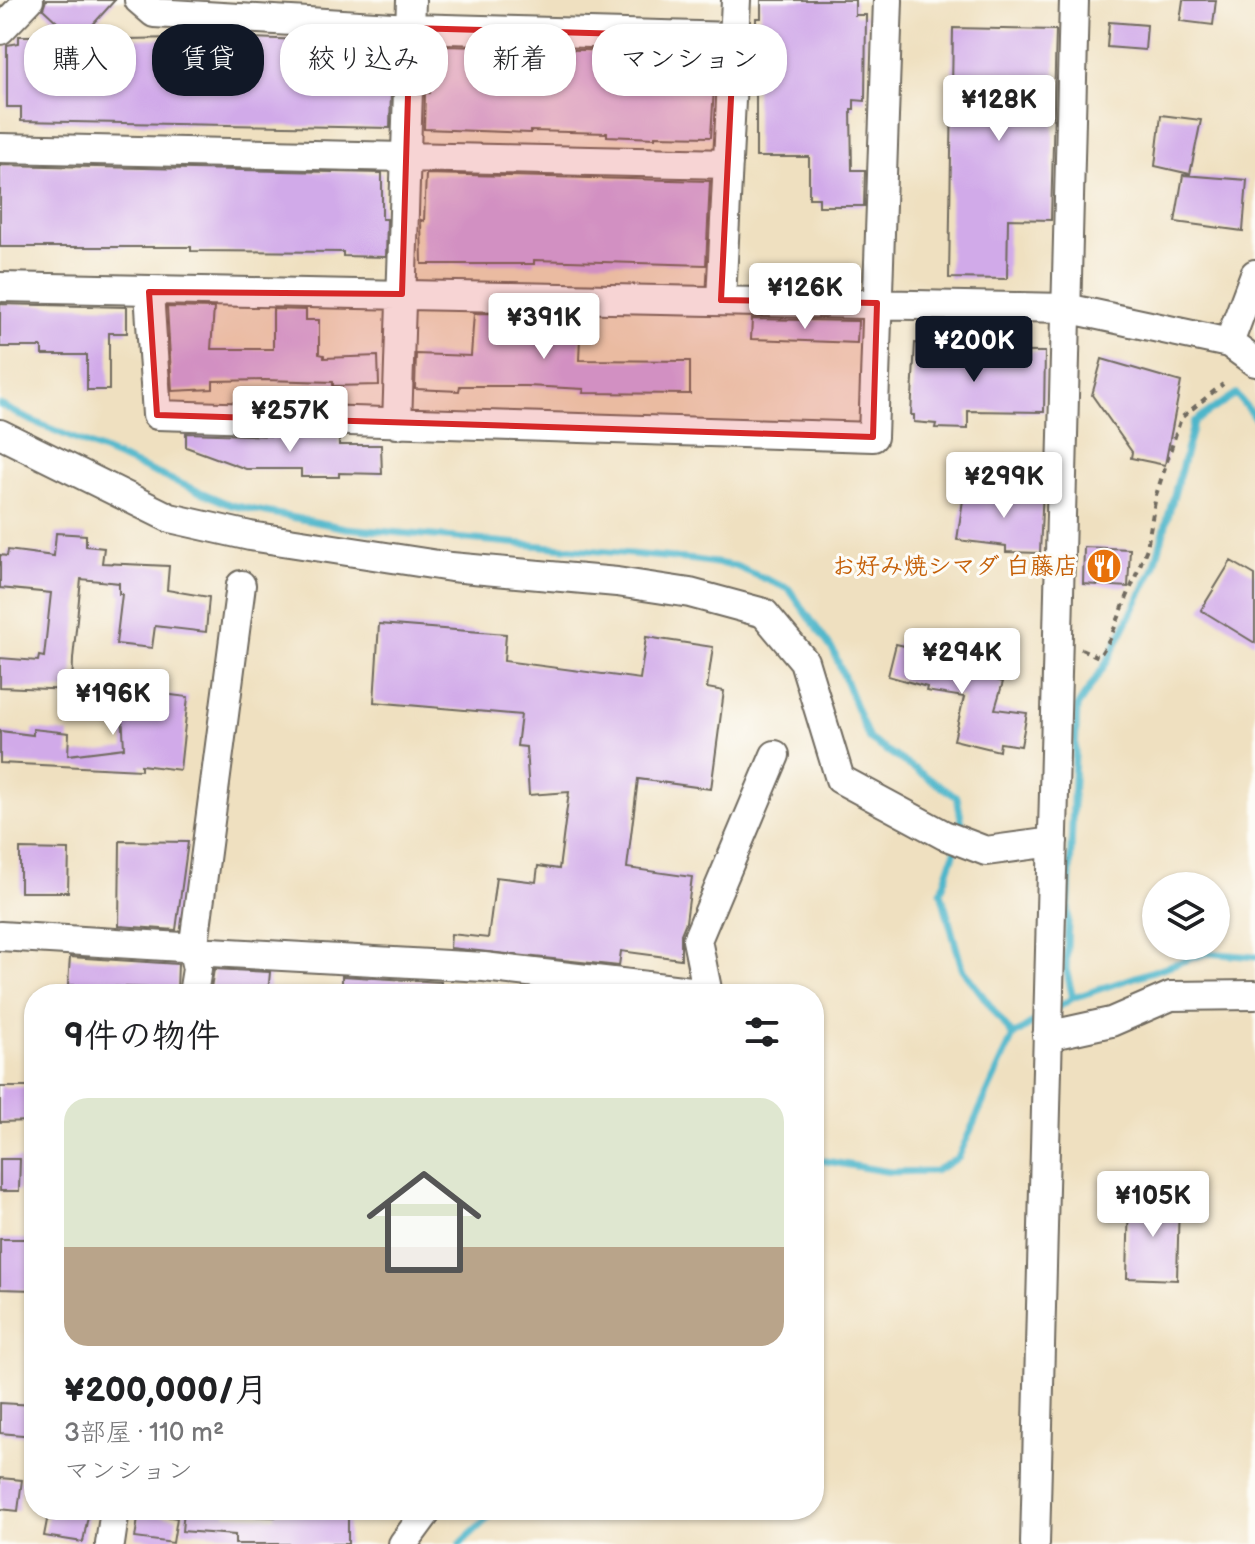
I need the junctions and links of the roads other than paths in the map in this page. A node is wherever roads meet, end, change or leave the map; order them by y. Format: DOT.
graph roads {
  1 [pos="29,0"];
  2 [pos="139,0"];
  3 [pos="411,0"];
  4 [pos="736,0"];
  5 [pos="888,0"];
  6 [pos="1074,0"];
  7 [pos="342,24"];
  8 [pos="410,24"];
  9 [pos="735,24"];
  10 [pos="448,29"];
  11 [pos="0,30"];
  12 [pos="592,33"];
  13 [pos="407,96"];
  14 [pos="731,96"];
  15 [pos="0,148"];
  16 [pos="405,155"];
  17 [pos="728,164"];
  18 [pos="1255,274"];
  19 [pos="0,287"];
  20 [pos="149,292"];
  21 [pos="402,294"];
  22 [pos="721,300"];
  23 [pos="877,303"];
  24 [pos="1066,308"];
  25 [pos="1229,343"];
  26 [pos="1255,362"];
  27 [pos="397,424"];
  28 [pos="0,434"];
  29 [pos="241,585"];
  30 [pos="775,755"];
  31 [pos="1053,842"];
  32 [pos="0,936"];
  33 [pos="193,951"];
  34 [pos="195,984"];
  35 [pos="630,984"];
  36 [pos="706,984"];
  37 [pos="1255,995"];
  38 [pos="1047,1036"];
  39 [pos="114,1520"];
  40 [pos="421,1520"];
  41 [pos="110,1544"];
  42 [pos="403,1544"];
  43 [pos="1035,1544"];
  1 -- 11 [label="street"];
  2 -- 7 [label="street"];
  3 -- 8 [label="street"];
  4 -- 9 [label="street"];
  5 -- 23 [label="street"];
  6 -- 24 [label="street"];
  10 -- 12 [label="street"];
  13 -- 16 [label="street"];
  14 -- 17 [label="street"];
  15 -- 16 [label="street"];
  16 -- 17 [label="street"];
  16 -- 21 [label="street"];
  17 -- 22 [label="street"];
  18 -- 25 [label="street"];
  19 -- 20 [label="street"];
  20 -- 21 [label="street"];
  20 -- 27 [label="street"];
  21 -- 22 [label="street"];
  21 -- 27 [label="street"];
  22 -- 23 [label="street"];
  23 -- 24 [label="street"];
  23 -- 27 [label="street"];
  24 -- 25 [label="street"];
  24 -- 31 [label="street"];
  25 -- 26 [label="street"];
  28 -- 31 [label="street"];
  29 -- 33 [label="street"];
  30 -- 36 [label="street"];
  31 -- 38 [label="street"];
  32 -- 33 [label="street"];
  33 -- 34 [label="street"];
  33 -- 35 [label="street"];
  37 -- 38 [label="street"];
  38 -- 43 [label="street"];
  39 -- 41 [label="street"];
  40 -- 42 [label="street"];
}
